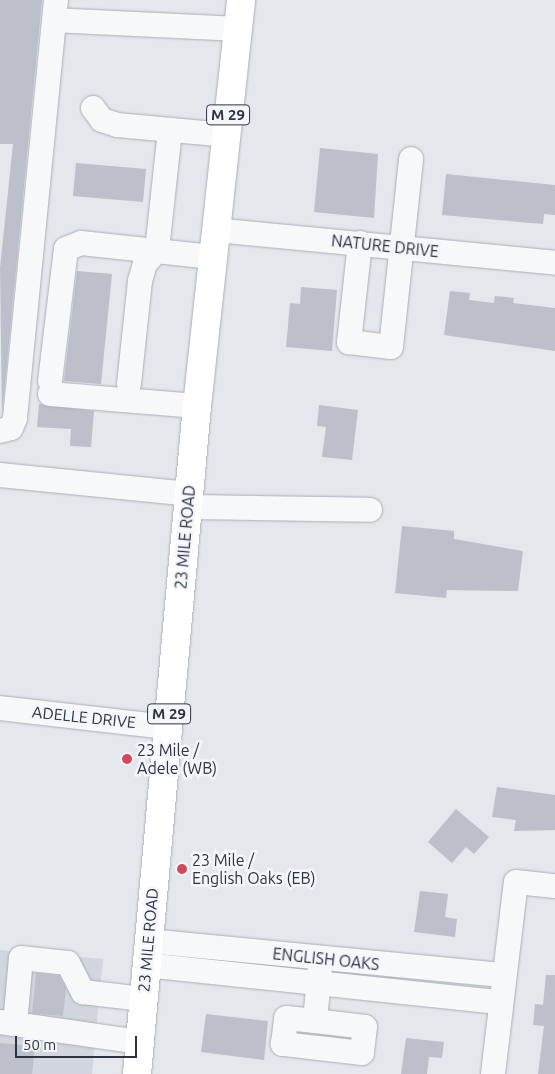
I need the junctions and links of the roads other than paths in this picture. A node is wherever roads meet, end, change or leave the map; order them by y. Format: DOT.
graph roads {
  1 [pos="241,0"];
  2 [pos="55,10"];
  3 [pos="238,29"];
  4 [pos="93,108"];
  5 [pos="170,130"];
  6 [pos="226,134"];
  7 [pos="411,159"];
  8 [pos="215,230"];
  9 [pos="360,243"];
  10 [pos="402,249"];
  11 [pos="157,250"];
  12 [pos="212,257"];
  13 [pos="555,263"];
  14 [pos="129,384"];
  15 [pos="197,406"];
  16 [pos="0,431"];
  17 [pos="0,475"];
  18 [pos="188,500"];
  19 [pos="370,510"];
  20 [pos="0,708"];
  21 [pos="168,727"];
  22 [pos="555,886"];
  23 [pos="147,953"];
  24 [pos="321,958"];
  25 [pos="504,976"];
  26 [pos="319,983"];
  27 [pos="143,999"];
  28 [pos="501,1002"];
  29 [pos="315,1021"];
  30 [pos="8,1023"];
  31 [pos="139,1042"];
  32 [pos="137,1074"];
  33 [pos="493,1074"];
  1 -- 3 [label="main road, 23 MILE ROAD / M 29"];
  2 -- 3 [label="street"];
  2 -- 16 [label="street"];
  3 -- 6 [label="main road, 23 MILE ROAD / M 29"];
  4 -- 5 [label="street"];
  5 -- 6 [label="street"];
  5 -- 11 [label="street"];
  6 -- 8 [label="main road, 23 MILE ROAD / M 29"];
  7 -- 10 [label="street"];
  8 -- 9 [label="street, NATURE DRIVE"];
  8 -- 12 [label="main road, 23 MILE ROAD / M 29"];
  9 -- 10 [label="street, NATURE DRIVE"];
  9 -- 10 [label="street"];
  10 -- 13 [label="street, NATURE DRIVE"];
  11 -- 12 [label="street"];
  11 -- 14 [label="street"];
  11 -- 15 [label="street"];
  12 -- 15 [label="main road, 23 MILE ROAD / M 29"];
  15 -- 18 [label="main road, 23 MILE ROAD / M 29"];
  17 -- 18 [label="street"];
  18 -- 19 [label="street"];
  18 -- 21 [label="main road, 23 MILE ROAD / M 29"];
  20 -- 21 [label="street, ADELLE DRIVE"];
  21 -- 23 [label="main road, 23 MILE ROAD / M 29"];
  22 -- 25 [label="street"];
  23 -- 24 [label="street, ENGLISH OAKS"];
  23 -- 26 [label="street, ENGLISH OAKS"];
  23 -- 27 [label="main road, 23 MILE ROAD / M 29"];
  24 -- 25 [label="street, ENGLISH OAKS"];
  24 -- 26 [label="street"];
  25 -- 28 [label="street"];
  26 -- 28 [label="street, ENGLISH OAKS"];
  26 -- 29 [label="street"];
  27 -- 30 [label="street"];
  27 -- 31 [label="main road, 23 MILE ROAD / M 29"];
  28 -- 33 [label="street"];
  30 -- 31 [label="street"];
  31 -- 32 [label="main road, 23 MILE ROAD / M 29"];
}
